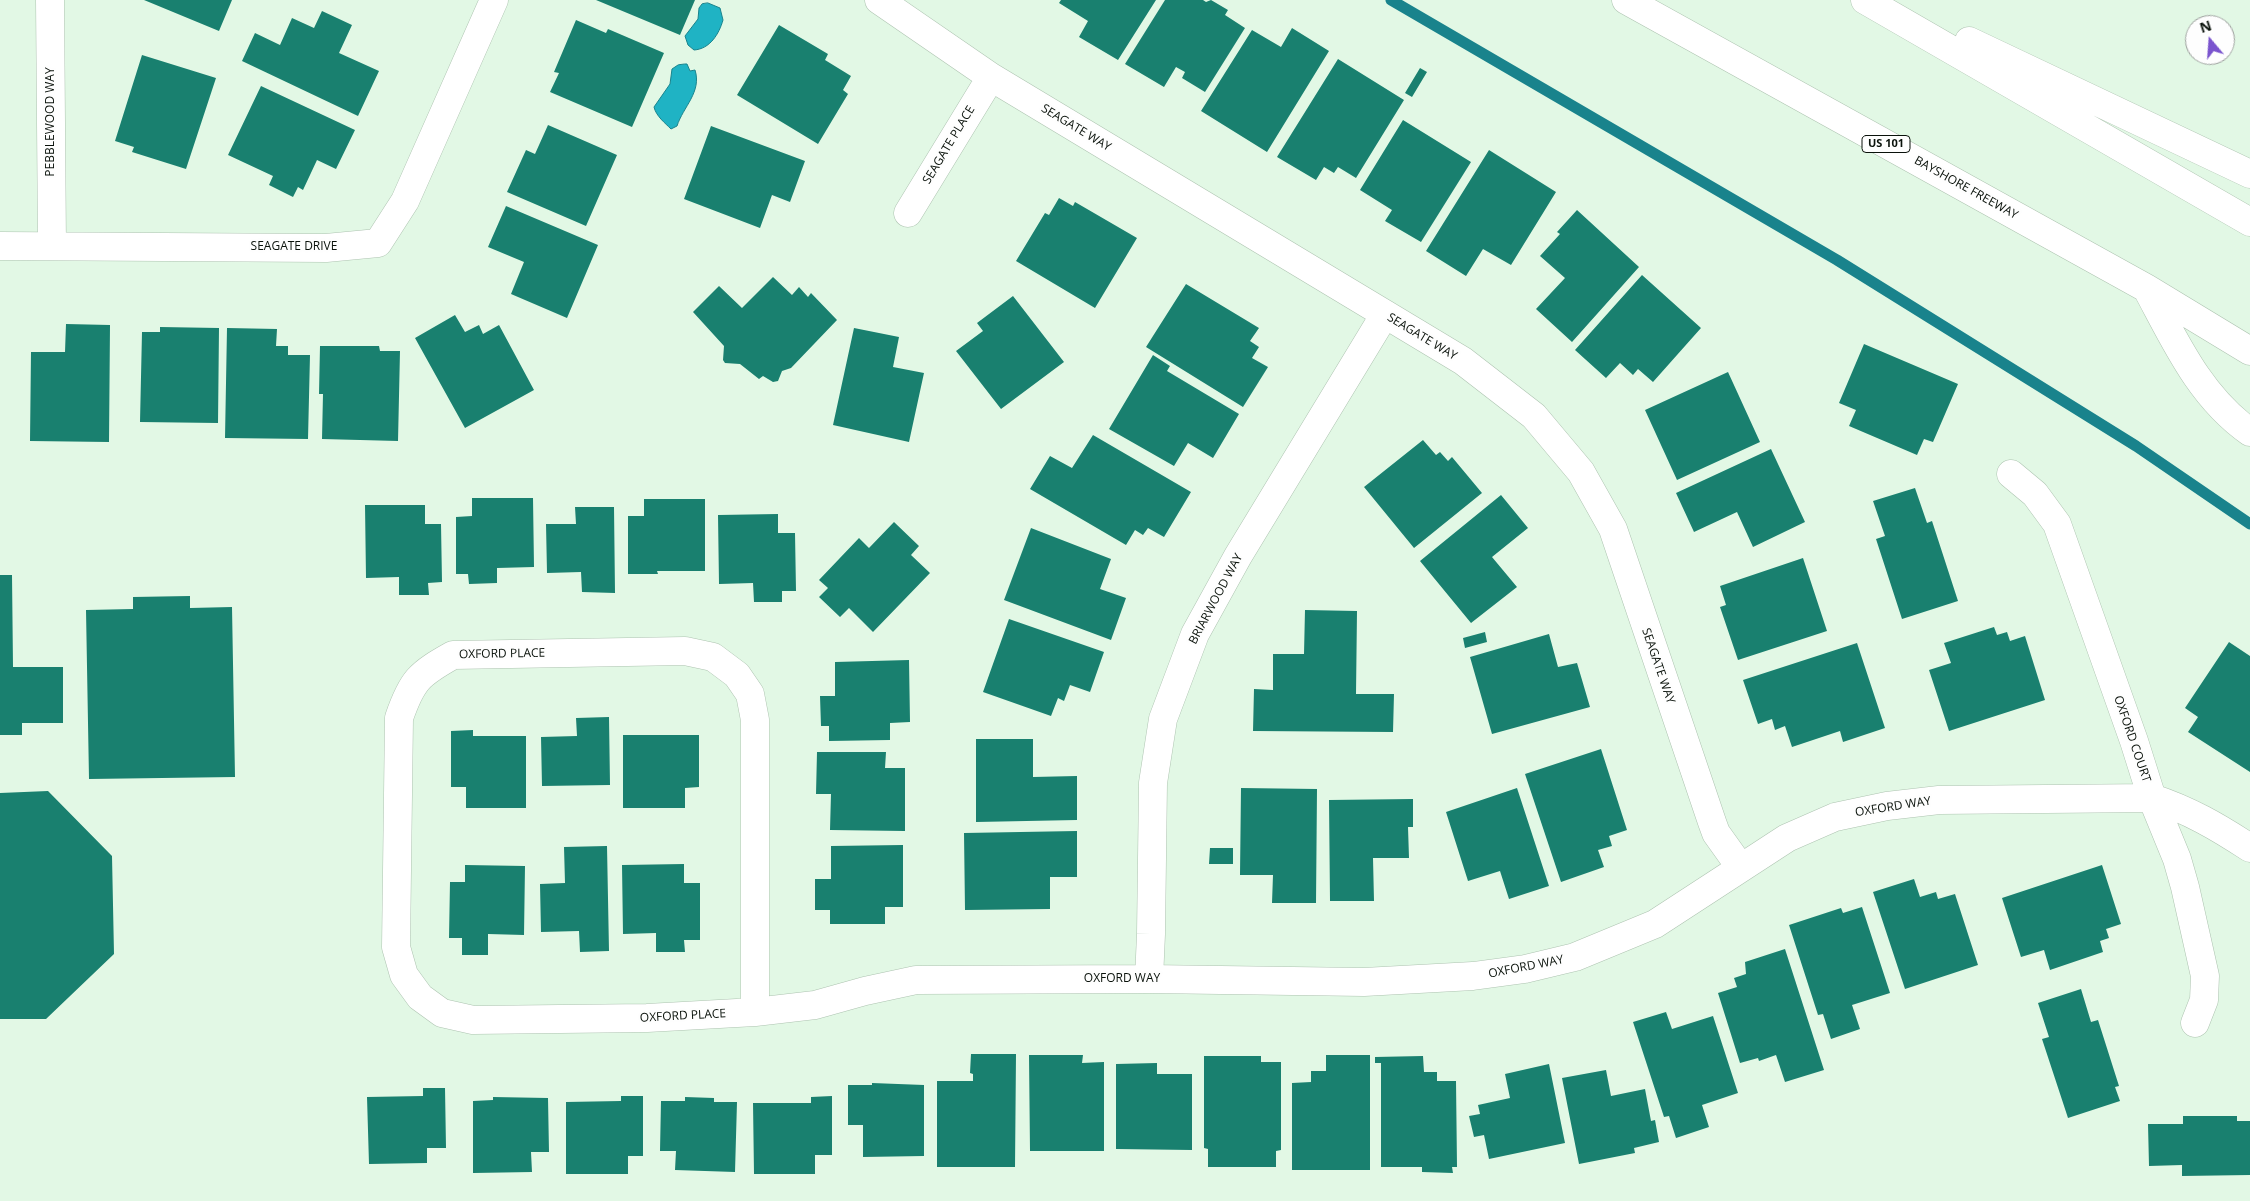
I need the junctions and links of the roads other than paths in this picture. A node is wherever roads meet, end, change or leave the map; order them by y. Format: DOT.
graph roads {
  1 [pos="50,0"];
  2 [pos="494,0"];
  3 [pos="879,0"];
  4 [pos="1626,0"];
  5 [pos="1865,0"];
  6 [pos="1882,0"];
  7 [pos="991,77"];
  8 [pos="2250,174"];
  9 [pos="908,213"];
  10 [pos="2250,222"];
  11 [pos="52,245"];
  12 [pos="0,246"];
  13 [pos="2146,288"];
  14 [pos="1385,314"];
  15 [pos="2250,351"];
  16 [pos="2250,432"];
  17 [pos="2011,474"];
  18 [pos="2152,798"];
  19 [pos="2250,848"];
  20 [pos="1741,868"];
  21 [pos="1148,979"];
  22 [pos="755,1012"];
  23 [pos="2195,1023"];
  1 -- 11 [label="main road, PEBBLEWOOD WAY"];
  2 -- 11 [label="main road, SEAGATE DRIVE"];
  3 -- 7 [label="main road, SEAGATE WAY"];
  4 -- 13 [label="main road, BAYSHORE FREEWAY / US 101"];
  5 -- 10 [label="main road"];
  6 -- 8 [label="main road"];
  7 -- 9 [label="main road, SEAGATE PLACE"];
  7 -- 14 [label="main road, SEAGATE WAY"];
  11 -- 12 [label="main road, SEAGATE DRIVE"];
  13 -- 15 [label="main road, BAYSHORE FREEWAY / US 101"];
  13 -- 16 [label="main road"];
  14 -- 20 [label="main road, SEAGATE WAY"];
  14 -- 21 [label="main road, BRIARWOOD WAY"];
  17 -- 18 [label="main road, OXFORD COURT"];
  18 -- 19 [label="main road, OXFORD WAY"];
  18 -- 20 [label="main road, OXFORD WAY"];
  18 -- 23 [label="main road, OXFORD COURT"];
  20 -- 21 [label="main road, OXFORD WAY"];
  21 -- 22 [label="main road, OXFORD WAY"];
  22 -- 22 [label="main road, OXFORD PLACE"];
}
